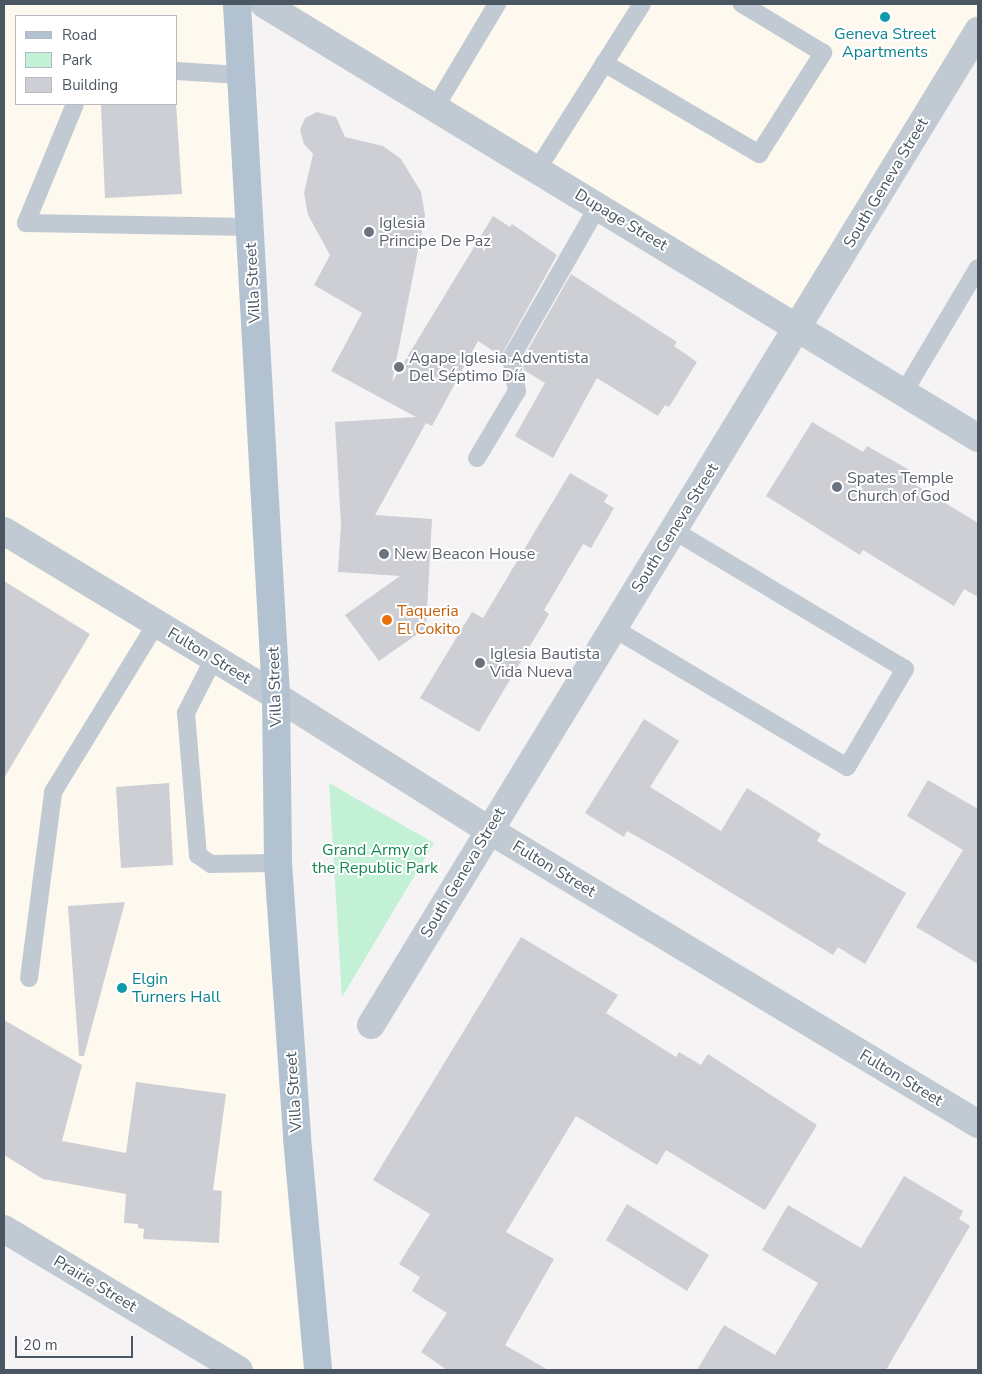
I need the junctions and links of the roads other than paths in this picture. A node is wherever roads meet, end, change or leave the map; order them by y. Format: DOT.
graph roads {
  1 [pos="237,4"];
  2 [pos="264,4"];
  3 [pos="497,4"];
  4 [pos="642,4"];
  5 [pos="742,4"];
  6 [pos="978,31"];
  7 [pos="604,63"];
  8 [pos="178,71"];
  9 [pos="240,74"];
  10 [pos="75,105"];
  11 [pos="435,108"];
  12 [pos="538,170"];
  13 [pos="598,206"];
  14 [pos="250,228"];
  15 [pos="978,268"];
  16 [pos="798,328"];
  17 [pos="904,392"];
  18 [pos="978,438"];
  19 [pos="477,458"];
  20 [pos="673,530"];
  21 [pos="4,531"];
  22 [pos="156,624"];
  23 [pos="613,628"];
  24 [pos="214,658"];
  25 [pos="276,696"];
  26 [pos="489,830"];
  27 [pos="278,863"];
  28 [pos="29,978"];
  29 [pos="371,1025"];
  30 [pos="978,1124"];
  31 [pos="4,1229"];
  32 [pos="239,1370"];
  33 [pos="318,1370"];
  1 -- 9 [label="main road, Villa Street"];
  2 -- 11 [label="street, Dupage Street"];
  3 -- 11 [label="lane"];
  4 -- 7 [label="lane"];
  5 -- 7 [label="lane"];
  6 -- 16 [label="street, South Geneva Street"];
  7 -- 12 [label="lane"];
  8 -- 9 [label="lane"];
  9 -- 14 [label="main road, Villa Street"];
  10 -- 14 [label="lane"];
  11 -- 12 [label="street, Dupage Street"];
  12 -- 13 [label="street, Dupage Street"];
  13 -- 16 [label="street, Dupage Street"];
  13 -- 19 [label="lane"];
  14 -- 25 [label="main road, Villa Street"];
  15 -- 17 [label="lane"];
  16 -- 17 [label="street, Dupage Street"];
  16 -- 20 [label="street, South Geneva Street"];
  17 -- 18 [label="street, Dupage Street"];
  20 -- 23 [label="street, South Geneva Street"];
  20 -- 23 [label="lane"];
  21 -- 22 [label="street, Fulton Street"];
  22 -- 24 [label="street, Fulton Street"];
  22 -- 28 [label="lane"];
  23 -- 26 [label="street, South Geneva Street"];
  24 -- 25 [label="street, Fulton Street"];
  24 -- 27 [label="lane"];
  25 -- 26 [label="street, Fulton Street"];
  25 -- 27 [label="main road, Villa Street"];
  26 -- 29 [label="street, South Geneva Street"];
  26 -- 30 [label="street, Fulton Street"];
  27 -- 33 [label="main road, Villa Street"];
  31 -- 32 [label="street, Prairie Street"];
}
